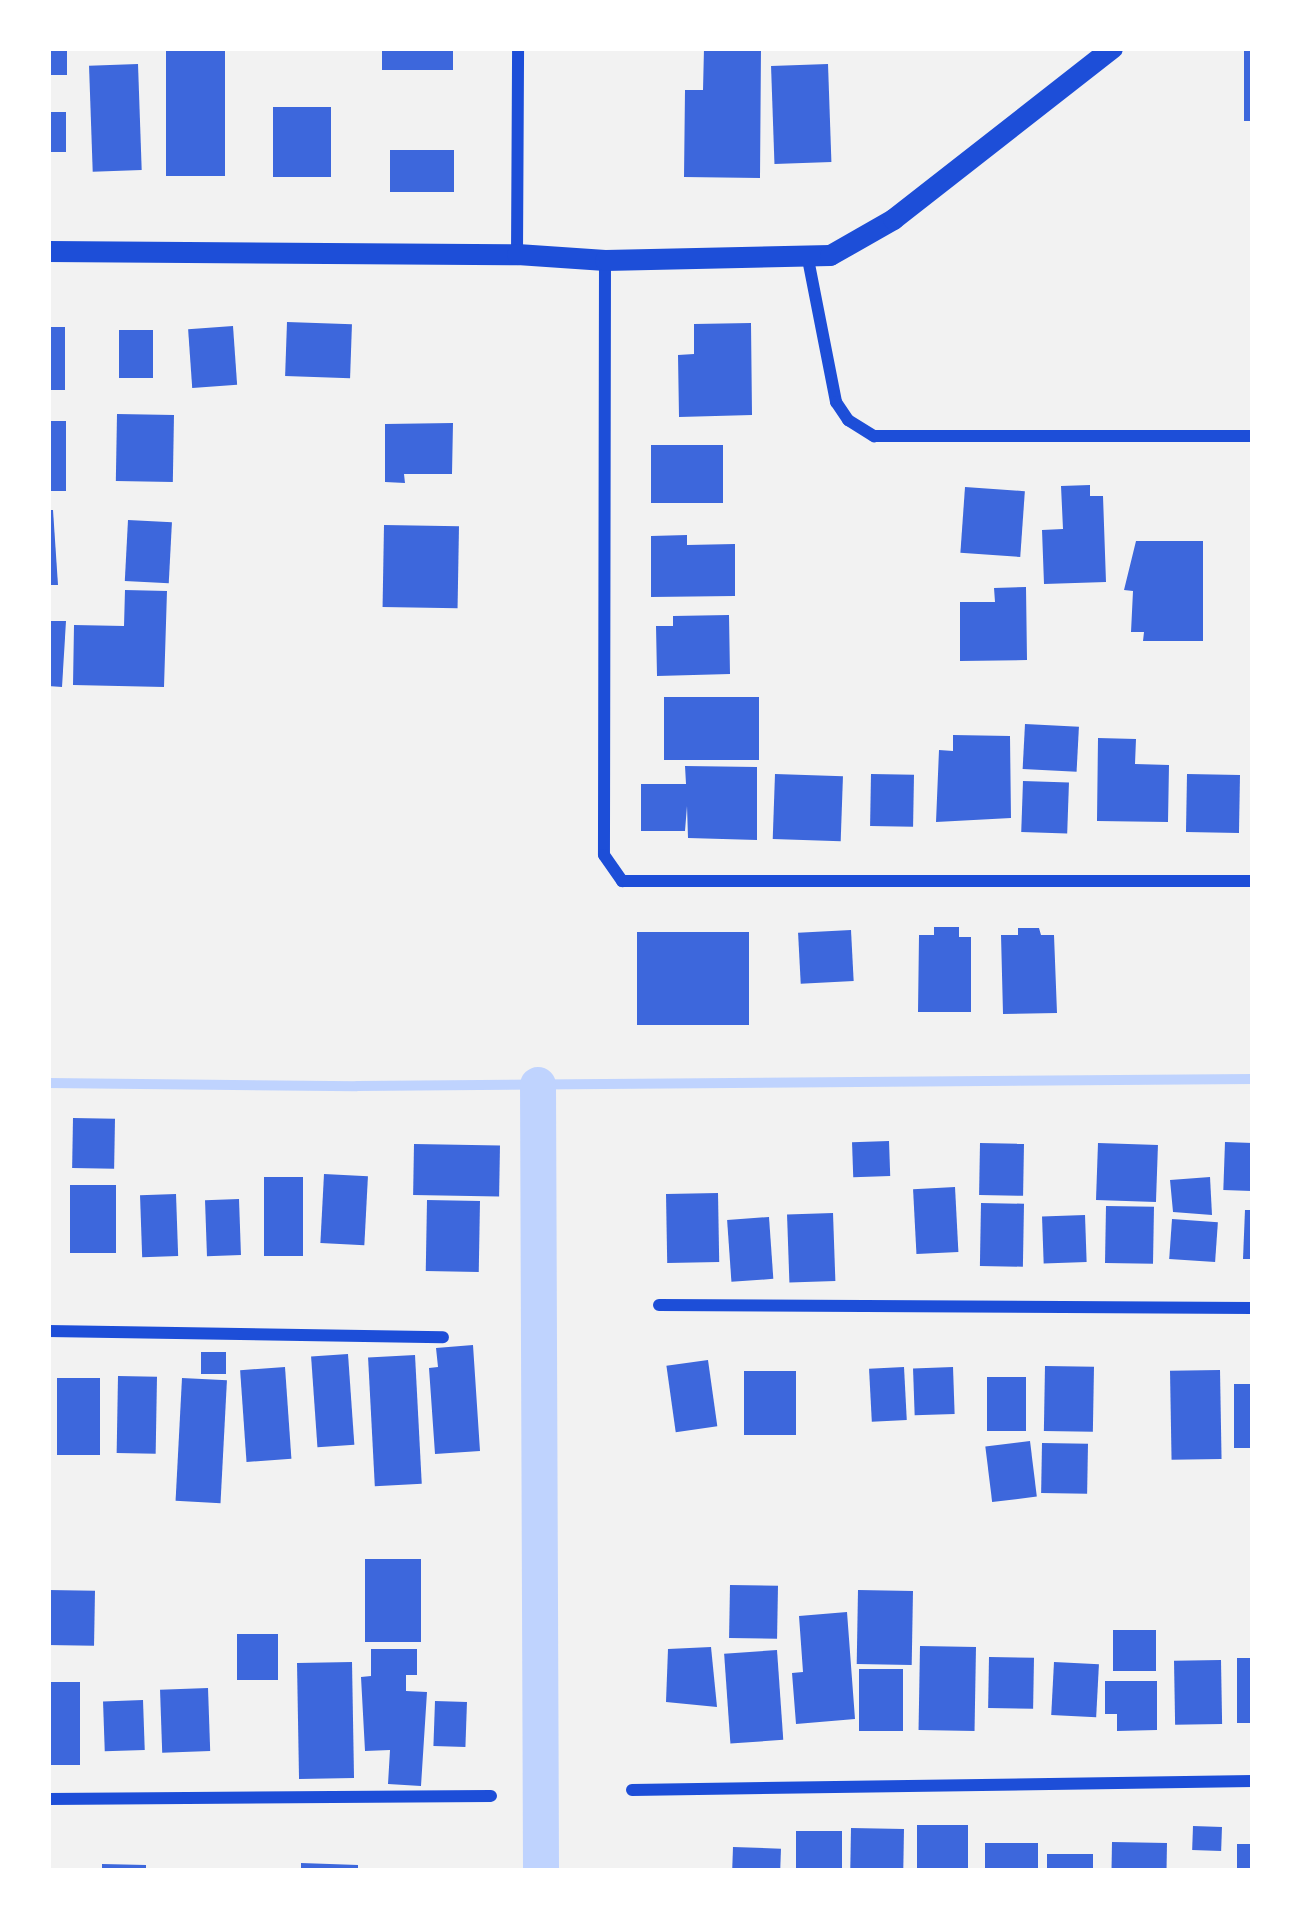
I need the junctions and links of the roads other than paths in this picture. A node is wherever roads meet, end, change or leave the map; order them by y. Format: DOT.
graph roads {
  1 [pos="518,48"];
  2 [pos="1112,48"];
  3 [pos="48,251"];
  4 [pos="517,254"];
  5 [pos="808,259"];
  6 [pos="605,260"];
  7 [pos="1253,436"];
  8 [pos="1253,881"];
  9 [pos="659,1305"];
  10 [pos="1253,1308"];
  11 [pos="48,1331"];
  12 [pos="443,1336"];
  13 [pos="1253,1780"];
  14 [pos="632,1790"];
  15 [pos="491,1796"];
  16 [pos="48,1799"];
  1 -- 4 [label="street"];
  2 -- 5 [label="street"];
  3 -- 4 [label="street"];
  4 -- 6 [label="street"];
  5 -- 6 [label="street"];
  5 -- 7 [label="street"];
  6 -- 8 [label="street"];
  9 -- 10 [label="street"];
  11 -- 12 [label="street"];
  13 -- 14 [label="street"];
  15 -- 16 [label="street"];
}
